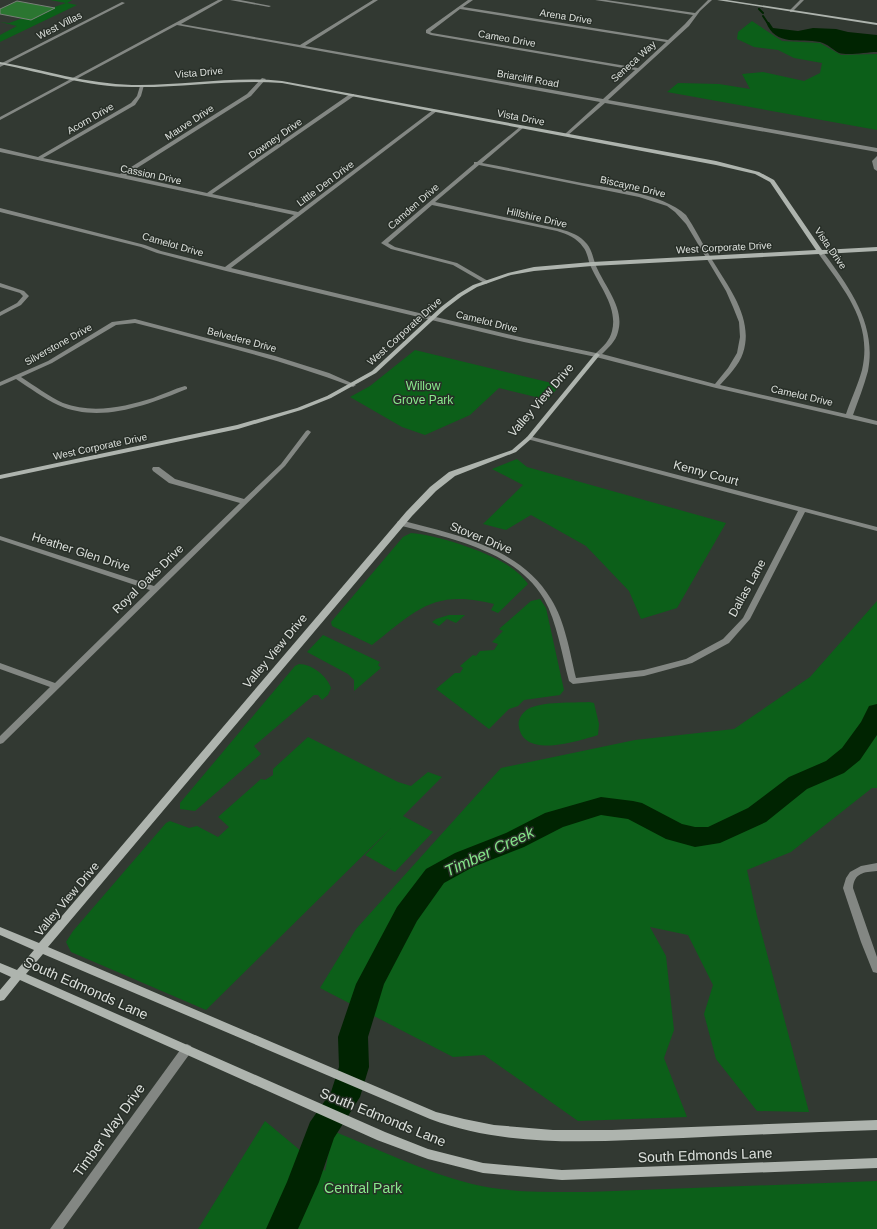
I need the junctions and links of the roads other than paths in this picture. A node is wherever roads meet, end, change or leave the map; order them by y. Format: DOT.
graph roads {
  1 [pos="221,0"];
  2 [pos="232,0"];
  3 [pos="376,0"];
  4 [pos="471,0"];
  5 [pos="597,0"];
  6 [pos="710,0"];
  7 [pos="719,0"];
  8 [pos="751,0"];
  9 [pos="802,0"];
  10 [pos="123,3"];
  11 [pos="269,6"];
  12 [pos="796,7"];
  13 [pos="460,8"];
  14 [pos="791,11"];
  15 [pos="695,14"];
  16 [pos="877,19"];
  17 [pos="176,24"];
  18 [pos="877,24"];
  19 [pos="669,41"];
  20 [pos="300,47"];
  21 [pos="1,64"];
  22 [pos="638,69"];
  23 [pos="76,78"];
  24 [pos="264,79"];
  25 [pos="142,86"];
  26 [pos="352,95"];
  27 [pos="603,101"];
  28 [pos="435,111"];
  29 [pos="0,119"];
  30 [pos="521,127"];
  31 [pos="567,135"];
  32 [pos="0,150"];
  33 [pos="877,150"];
  34 [pos="39,158"];
  35 [pos="877,158"];
  36 [pos="476,163"];
  37 [pos="877,168"];
  38 [pos="121,176"];
  39 [pos="207,195"];
  40 [pos="431,203"];
  41 [pos="0,210"];
  42 [pos="298,214"];
  43 [pos="877,249"];
  44 [pos="821,253"];
  45 [pos="708,258"];
  46 [pos="592,264"];
  47 [pos="226,269"];
  48 [pos="486,282"];
  49 [pos="0,285"];
  50 [pos="0,314"];
  51 [pos="433,318"];
  52 [pos="124,321"];
  53 [pos="597,356"];
  54 [pos="17,377"];
  55 [pos="0,384"];
  56 [pos="353,385"];
  57 [pos="716,386"];
  58 [pos="185,388"];
  59 [pos="849,416"];
  60 [pos="877,423"];
  61 [pos="308,432"];
  62 [pos="529,438"];
  63 [pos="156,470"];
  64 [pos="0,477"];
  65 [pos="246,502"];
  66 [pos="802,509"];
  67 [pos="401,523"];
  68 [pos="877,529"];
  69 [pos="0,538"];
  70 [pos="155,589"];
  71 [pos="0,666"];
  72 [pos="573,681"];
  73 [pos="55,686"];
  74 [pos="0,741"];
  75 [pos="877,867"];
  76 [pos="0,931"];
  77 [pos="42,948"];
  78 [pos="0,967"];
  79 [pos="877,969"];
  80 [pos="19,975"];
  81 [pos="0,997"];
  82 [pos="187,1049"];
  83 [pos="877,1125"];
  84 [pos="877,1163"];
  85 [pos="56,1229"];
  1 -- 17 [label="street"];
  2 -- 11 [label="street"];
  3 -- 20 [label="street"];
  4 -- 13 [label="street, Cameo Drive"];
  5 -- 15 [label="street"];
  6 -- 15 [label="street, Seneca Way"];
  7 -- 14 [label="street"];
  8 -- 12 [label="street"];
  9 -- 12 [label="street"];
  10 -- 21 [label="street, West Villas"];
  12 -- 14 [label="street"];
  12 -- 16 [label="street"];
  13 -- 19 [label="street, Arena Drive"];
  13 -- 22 [label="street, Cameo Drive"];
  14 -- 18 [label="street"];
  15 -- 19 [label="street, Seneca Way"];
  17 -- 20 [label="street, Briarcliff Road"];
  17 -- 23 [label="street"];
  19 -- 22 [label="street, Seneca Way"];
  20 -- 27 [label="street, Briarcliff Road"];
  21 -- 23 [label="street, Vista Drive"];
  22 -- 27 [label="street, Seneca Way"];
  23 -- 25 [label="street, Vista Drive"];
  23 -- 29 [label="street"];
  24 -- 25 [label="street, Vista Drive"];
  24 -- 26 [label="street, Vista Drive"];
  24 -- 38 [label="street, Mauve Drive"];
  25 -- 34 [label="street, Acorn Drive"];
  26 -- 28 [label="street, Vista Drive"];
  26 -- 39 [label="street, Downey Drive"];
  27 -- 31 [label="street, Seneca Way"];
  27 -- 33 [label="street, Briarcliff Road"];
  28 -- 30 [label="street, Vista Drive"];
  28 -- 42 [label="street, Little Den Drive"];
  30 -- 31 [label="street, Vista Drive"];
  30 -- 36 [label="street, Camden Drive"];
  31 -- 44 [label="street, Vista Drive"];
  32 -- 34 [label="street, Cassion Drive"];
  34 -- 38 [label="street, Cassion Drive"];
  35 -- 37 [label="street"];
  36 -- 40 [label="street, Camden Drive"];
  36 -- 45 [label="street, Biscayne Drive"];
  38 -- 39 [label="street, Cassion Drive"];
  39 -- 42 [label="street, Cassion Drive"];
  40 -- 46 [label="street, Hillshire Drive"];
  40 -- 48 [label="street, Camden Drive"];
  41 -- 47 [label="street, Camelot Drive"];
  42 -- 47 [label="street, Little Den Drive"];
  43 -- 44 [label="street, West Corporate Drive"];
  44 -- 45 [label="street, West Corporate Drive"];
  44 -- 59 [label="street, Vista Drive"];
  45 -- 46 [label="street, West Corporate Drive"];
  45 -- 57 [label="street, Biscayne Drive"];
  46 -- 48 [label="street, West Corporate Drive"];
  46 -- 53 [label="street, Hillshire Drive"];
  47 -- 51 [label="street, Camelot Drive"];
  48 -- 51 [label="street, West Corporate Drive"];
  49 -- 50 [label="street"];
  51 -- 53 [label="street, Camelot Drive"];
  51 -- 56 [label="street, West Corporate Drive"];
  52 -- 54 [label="street, Silverstone Drive"];
  52 -- 56 [label="street, Belvedere Drive"];
  53 -- 57 [label="street, Camelot Drive"];
  53 -- 62 [label="street, Valley View Drive"];
  54 -- 55 [label="street, Silverstone Drive"];
  54 -- 58 [label="street"];
  56 -- 64 [label="street, West Corporate Drive"];
  57 -- 59 [label="street, Camelot Drive"];
  59 -- 60 [label="street, Camelot Drive"];
  61 -- 65 [label="street, Royal Oaks Drive"];
  62 -- 66 [label="street, Kenny Court"];
  62 -- 67 [label="street, Valley View Drive"];
  63 -- 65 [label="street"];
  65 -- 70 [label="street, Royal Oaks Drive"];
  66 -- 68 [label="street, Kenny Court"];
  66 -- 72 [label="street, Dallas Lane"];
  67 -- 72 [label="street, Stover Drive"];
  67 -- 77 [label="street, Valley View Drive"];
  69 -- 70 [label="street, Heather Glen Drive"];
  70 -- 73 [label="street, Royal Oaks Drive"];
  71 -- 73 [label="street"];
  73 -- 74 [label="street, Royal Oaks Drive"];
  75 -- 79 [label="street"];
  76 -- 77 [label="street, South Edmonds Lane"];
  77 -- 80 [label="street, Valley View Drive"];
  77 -- 83 [label="street, South Edmonds Lane"];
  78 -- 80 [label="street, South Edmonds Lane"];
  80 -- 81 [label="street, Valley View Drive"];
  80 -- 82 [label="street, South Edmonds Lane"];
  82 -- 84 [label="street, South Edmonds Lane"];
  82 -- 85 [label="street, Timber Way Drive"];
}
